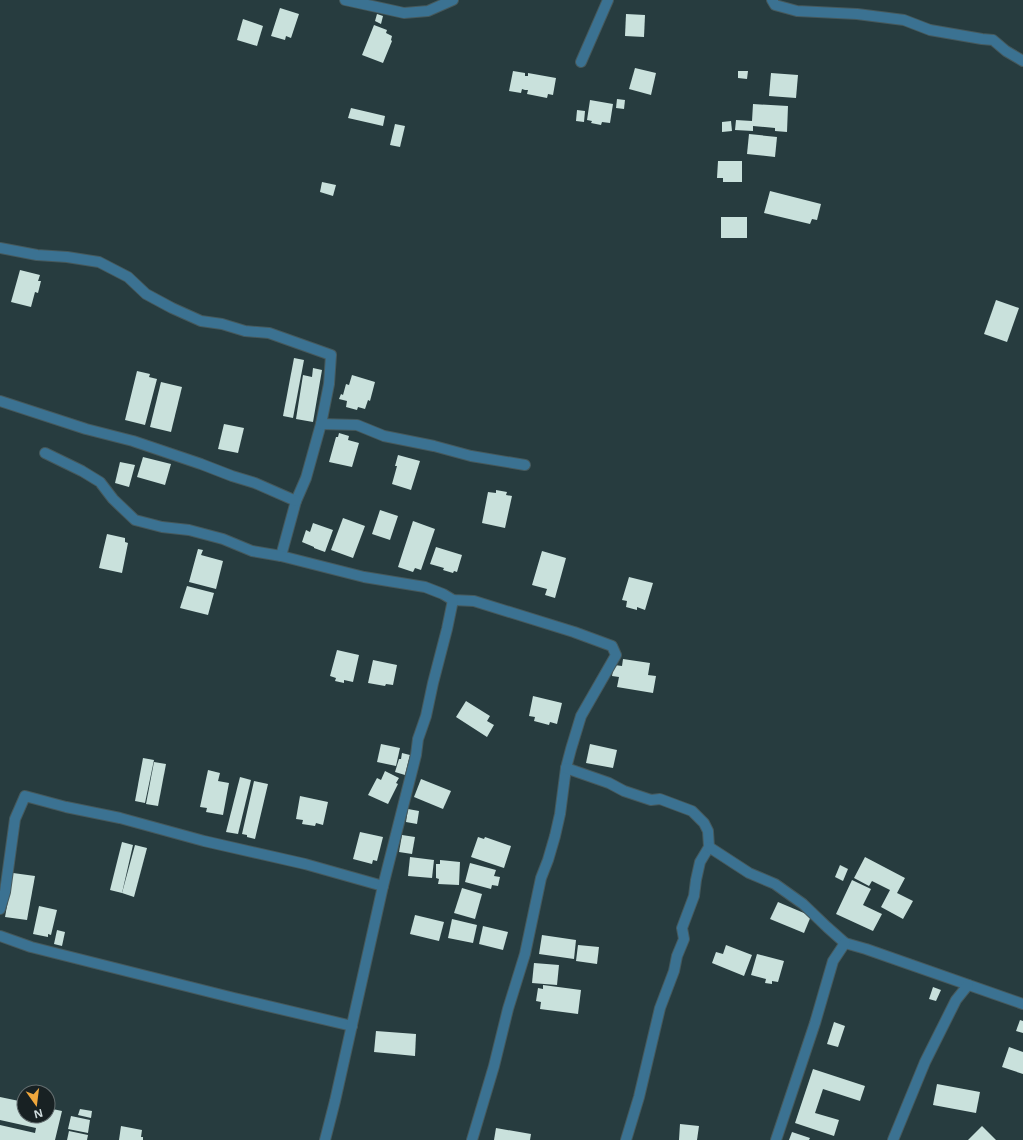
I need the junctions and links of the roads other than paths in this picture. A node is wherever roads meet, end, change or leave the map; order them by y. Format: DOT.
graph roads {
  1 [pos="345,0"];
  2 [pos="452,0"];
  3 [pos="608,0"];
  4 [pos="772,0"];
  5 [pos="1023,61"];
  6 [pos="581,62"];
  7 [pos="0,248"];
  8 [pos="0,401"];
  9 [pos="321,424"];
  10 [pos="46,453"];
  11 [pos="525,465"];
  12 [pos="296,501"];
  13 [pos="281,556"];
  14 [pos="453,600"];
  15 [pos="566,768"];
  16 [pos="709,847"];
  17 [pos="384,886"];
  18 [pos="0,909"];
  19 [pos="0,936"];
  20 [pos="845,942"];
  21 [pos="968,985"];
  22 [pos="1023,1004"];
  23 [pos="352,1026"];
  24 [pos="325,1140"];
  25 [pos="472,1140"];
  26 [pos="626,1140"];
  27 [pos="776,1140"];
  28 [pos="893,1140"];
  1 -- 2 [label="street"];
  3 -- 6 [label="street"];
  4 -- 5 [label="street"];
  7 -- 9 [label="street"];
  8 -- 12 [label="street"];
  9 -- 11 [label="street"];
  9 -- 12 [label="street"];
  10 -- 13 [label="street"];
  12 -- 13 [label="street"];
  13 -- 14 [label="street"];
  14 -- 15 [label="street"];
  14 -- 17 [label="street"];
  15 -- 16 [label="street"];
  15 -- 25 [label="street"];
  16 -- 20 [label="street"];
  16 -- 26 [label="street"];
  17 -- 18 [label="street"];
  17 -- 23 [label="street"];
  19 -- 23 [label="street"];
  20 -- 21 [label="street"];
  20 -- 27 [label="street"];
  21 -- 22 [label="street"];
  21 -- 28 [label="street"];
  23 -- 24 [label="street"];
}
